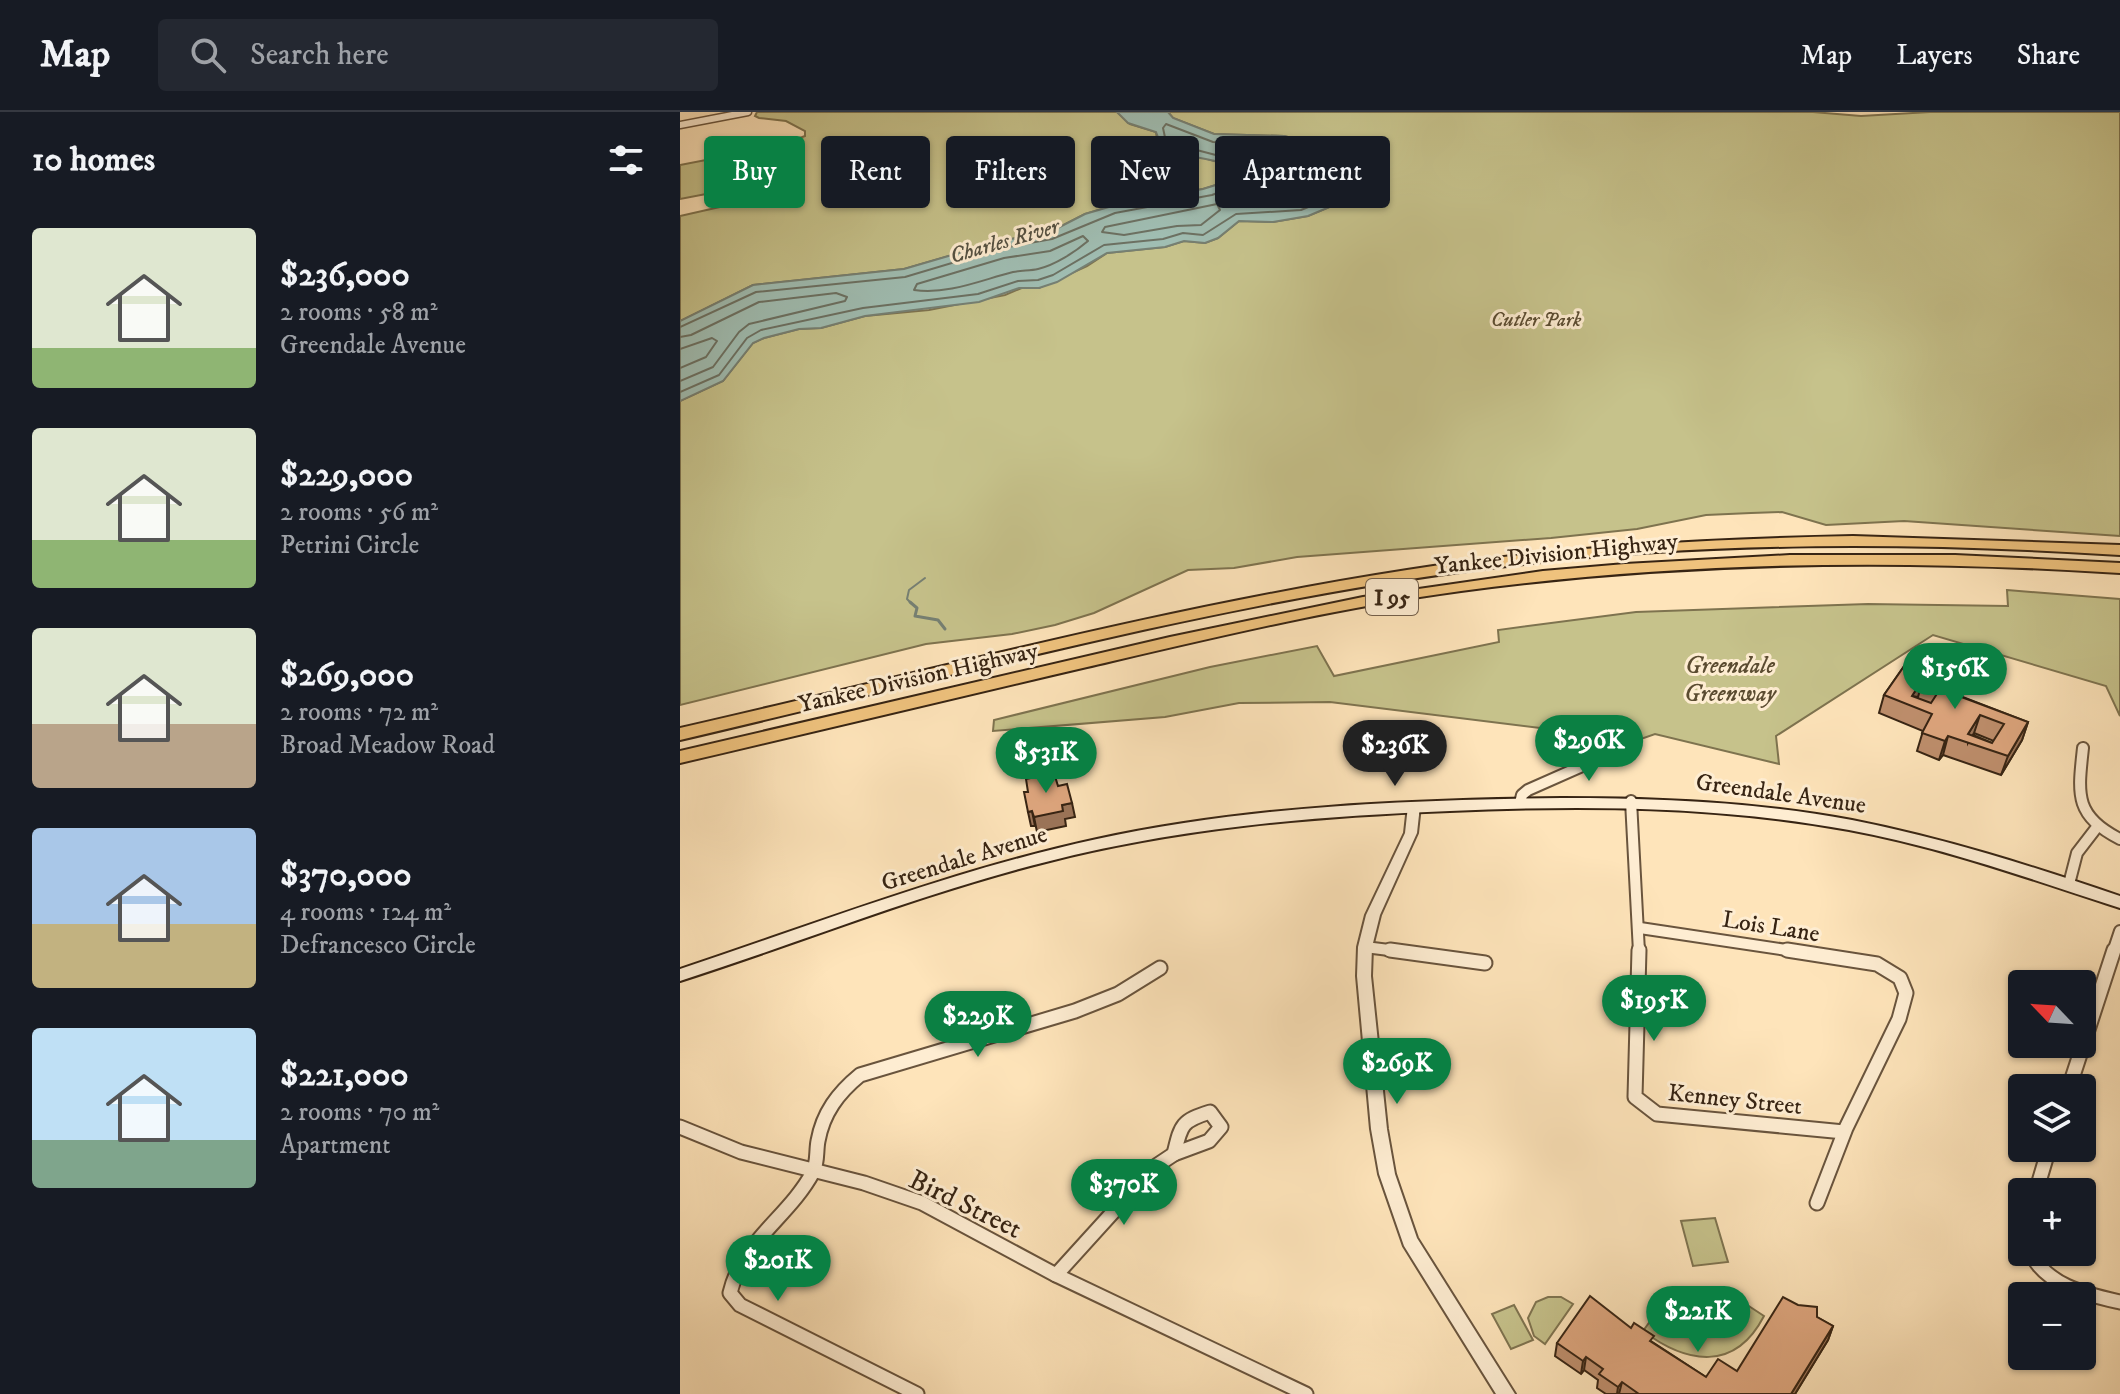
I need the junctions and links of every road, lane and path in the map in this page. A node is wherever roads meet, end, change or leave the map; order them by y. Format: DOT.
graph roads {
  1 [pos="748,112"];
  2 [pos="680,125"];
  3 [pos="2120,550"];
  4 [pos="2120,568"];
  5 [pos="680,734"];
  6 [pos="1632,744"];
  7 [pos="2083,748"];
  8 [pos="680,757"];
  9 [pos="1631,801"];
  10 [pos="1520,803"];
  11 [pos="1414,806"];
  12 [pos="2097,827"];
  13 [pos="2120,839"];
  14 [pos="2069,884"];
  15 [pos="2120,902"];
  16 [pos="1640,928"];
  17 [pos="2120,931"];
  18 [pos="1365,947"];
  19 [pos="1485,963"];
  20 [pos="1160,968"];
  21 [pos="680,975"];
  22 [pos="2074,1074"];
  23 [pos="680,1127"];
  24 [pos="1844,1132"];
  25 [pos="1174,1154"];
  26 [pos="815,1170"];
  27 [pos="1817,1203"];
  28 [pos="2040,1266"];
  29 [pos="1056,1275"];
  30 [pos="2120,1302"];
  31 [pos="917,1394"];
  32 [pos="1306,1394"];
  33 [pos="1506,1394"];
  1 -- 2 [label="street"];
  3 -- 5 [label="highway, Yankee Division Highway / I 95"];
  4 -- 8 [label="highway, Yankee Division Highway / I 95"];
  6 -- 10 [label="street"];
  7 -- 12 [label="street"];
  9 -- 10 [label="main road, Greendale Avenue"];
  9 -- 14 [label="main road, Greendale Avenue"];
  9 -- 16 [label="street, Kenney Street"];
  10 -- 11 [label="main road, Greendale Avenue"];
  11 -- 18 [label="street"];
  11 -- 21 [label="main road, Greendale Avenue"];
  12 -- 13 [label="street"];
  12 -- 14 [label="street"];
  14 -- 15 [label="main road, Greendale Avenue"];
  16 -- 24 [label="street, Kenney Street"];
  16 -- 24 [label="street, Lois Lane"];
  17 -- 22 [label="street"];
  18 -- 19 [label="street"];
  18 -- 33 [label="street"];
  20 -- 26 [label="street"];
  23 -- 26 [label="street, Bird Street"];
  24 -- 27 [label="street"];
  25 -- 29 [label="street"];
  26 -- 29 [label="street, Bird Street"];
  26 -- 31 [label="street"];
  28 -- 30 [label="street"];
  29 -- 32 [label="street, Bird Street"];
}
